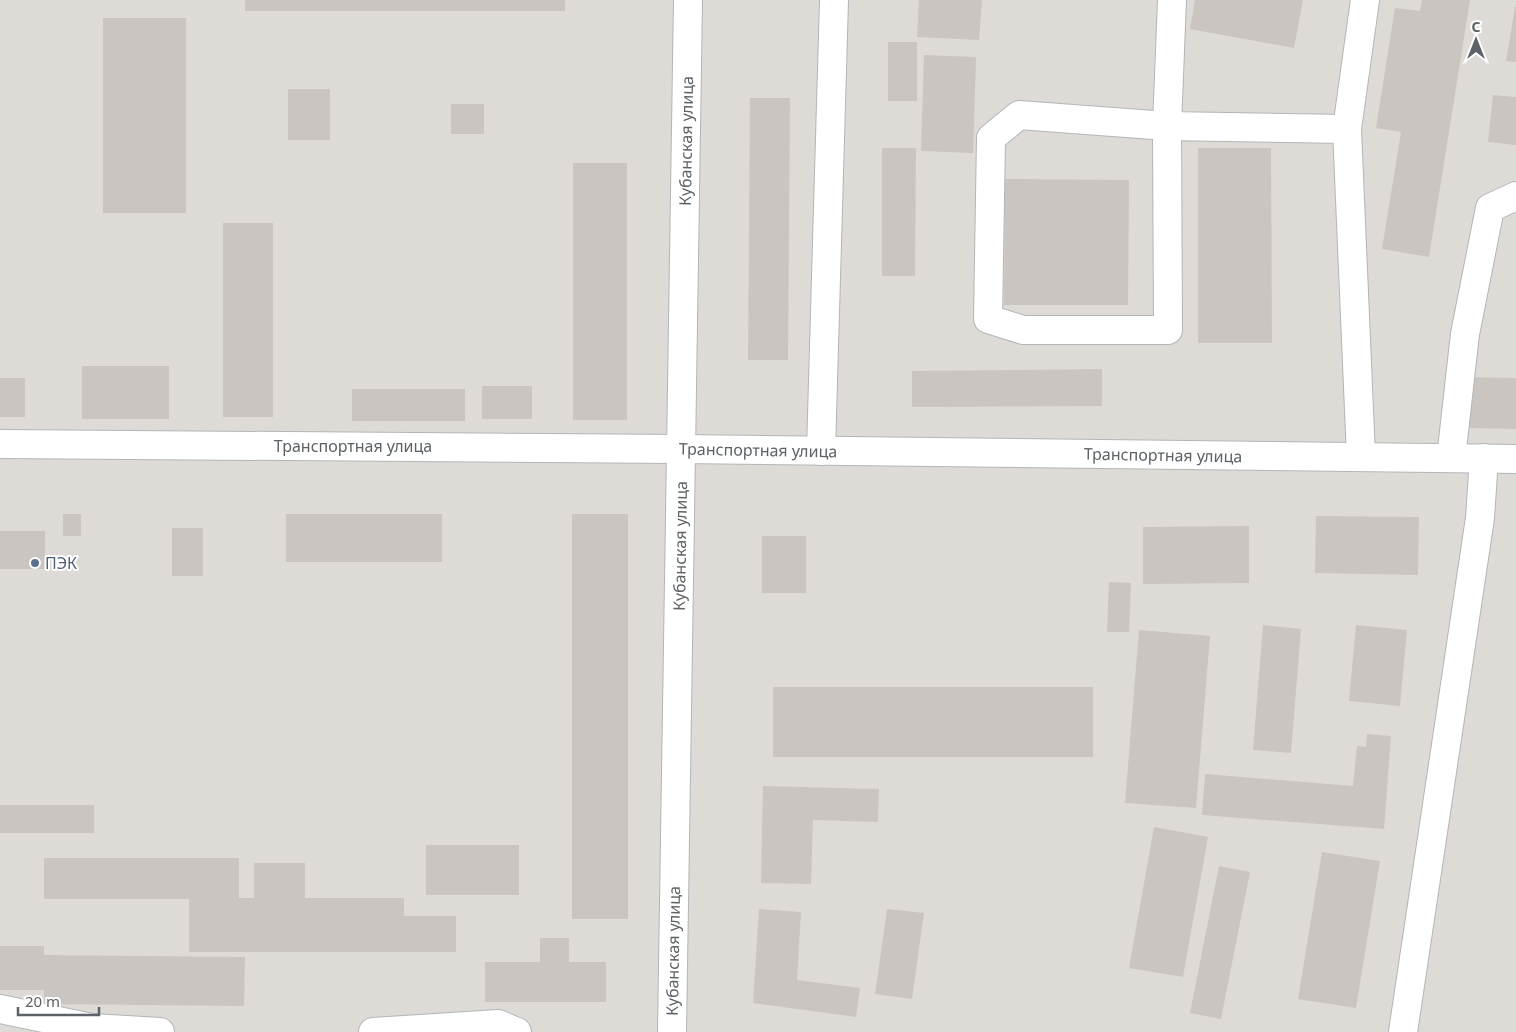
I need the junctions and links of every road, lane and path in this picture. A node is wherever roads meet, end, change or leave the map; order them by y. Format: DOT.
graph roads {
  1 [pos="688,0"];
  2 [pos="834,0"];
  3 [pos="1172,0"];
  4 [pos="1365,0"];
  5 [pos="1167,126"];
  6 [pos="1347,130"];
  7 [pos="1516,196"];
  8 [pos="0,444"];
  9 [pos="681,449"];
  10 [pos="821,450"];
  11 [pos="1361,457"];
  12 [pos="1451,458"];
  13 [pos="1484,458"];
  14 [pos="1516,459"];
  15 [pos="0,1009"];
  16 [pos="160,1032"];
  17 [pos="373,1032"];
  18 [pos="517,1032"];
  19 [pos="672,1032"];
  20 [pos="1403,1032"];
  1 -- 9 [label="street, Кубанская улица"];
  2 -- 10 [label="street"];
  3 -- 5 [label="street"];
  4 -- 6 [label="street"];
  5 -- 5 [label="street"];
  5 -- 6 [label="street"];
  6 -- 11 [label="street"];
  7 -- 12 [label="street"];
  8 -- 9 [label="street, Транспортная улица"];
  9 -- 10 [label="street, Транспортная улица"];
  9 -- 19 [label="street, Кубанская улица"];
  10 -- 11 [label="street, Транспортная улица"];
  11 -- 12 [label="street, Транспортная улица"];
  12 -- 13 [label="street, Транспортная улица"];
  13 -- 14 [label="street, Транспортная улица"];
  13 -- 20 [label="street"];
  15 -- 16 [label="street"];
  17 -- 18 [label="street"];
}
